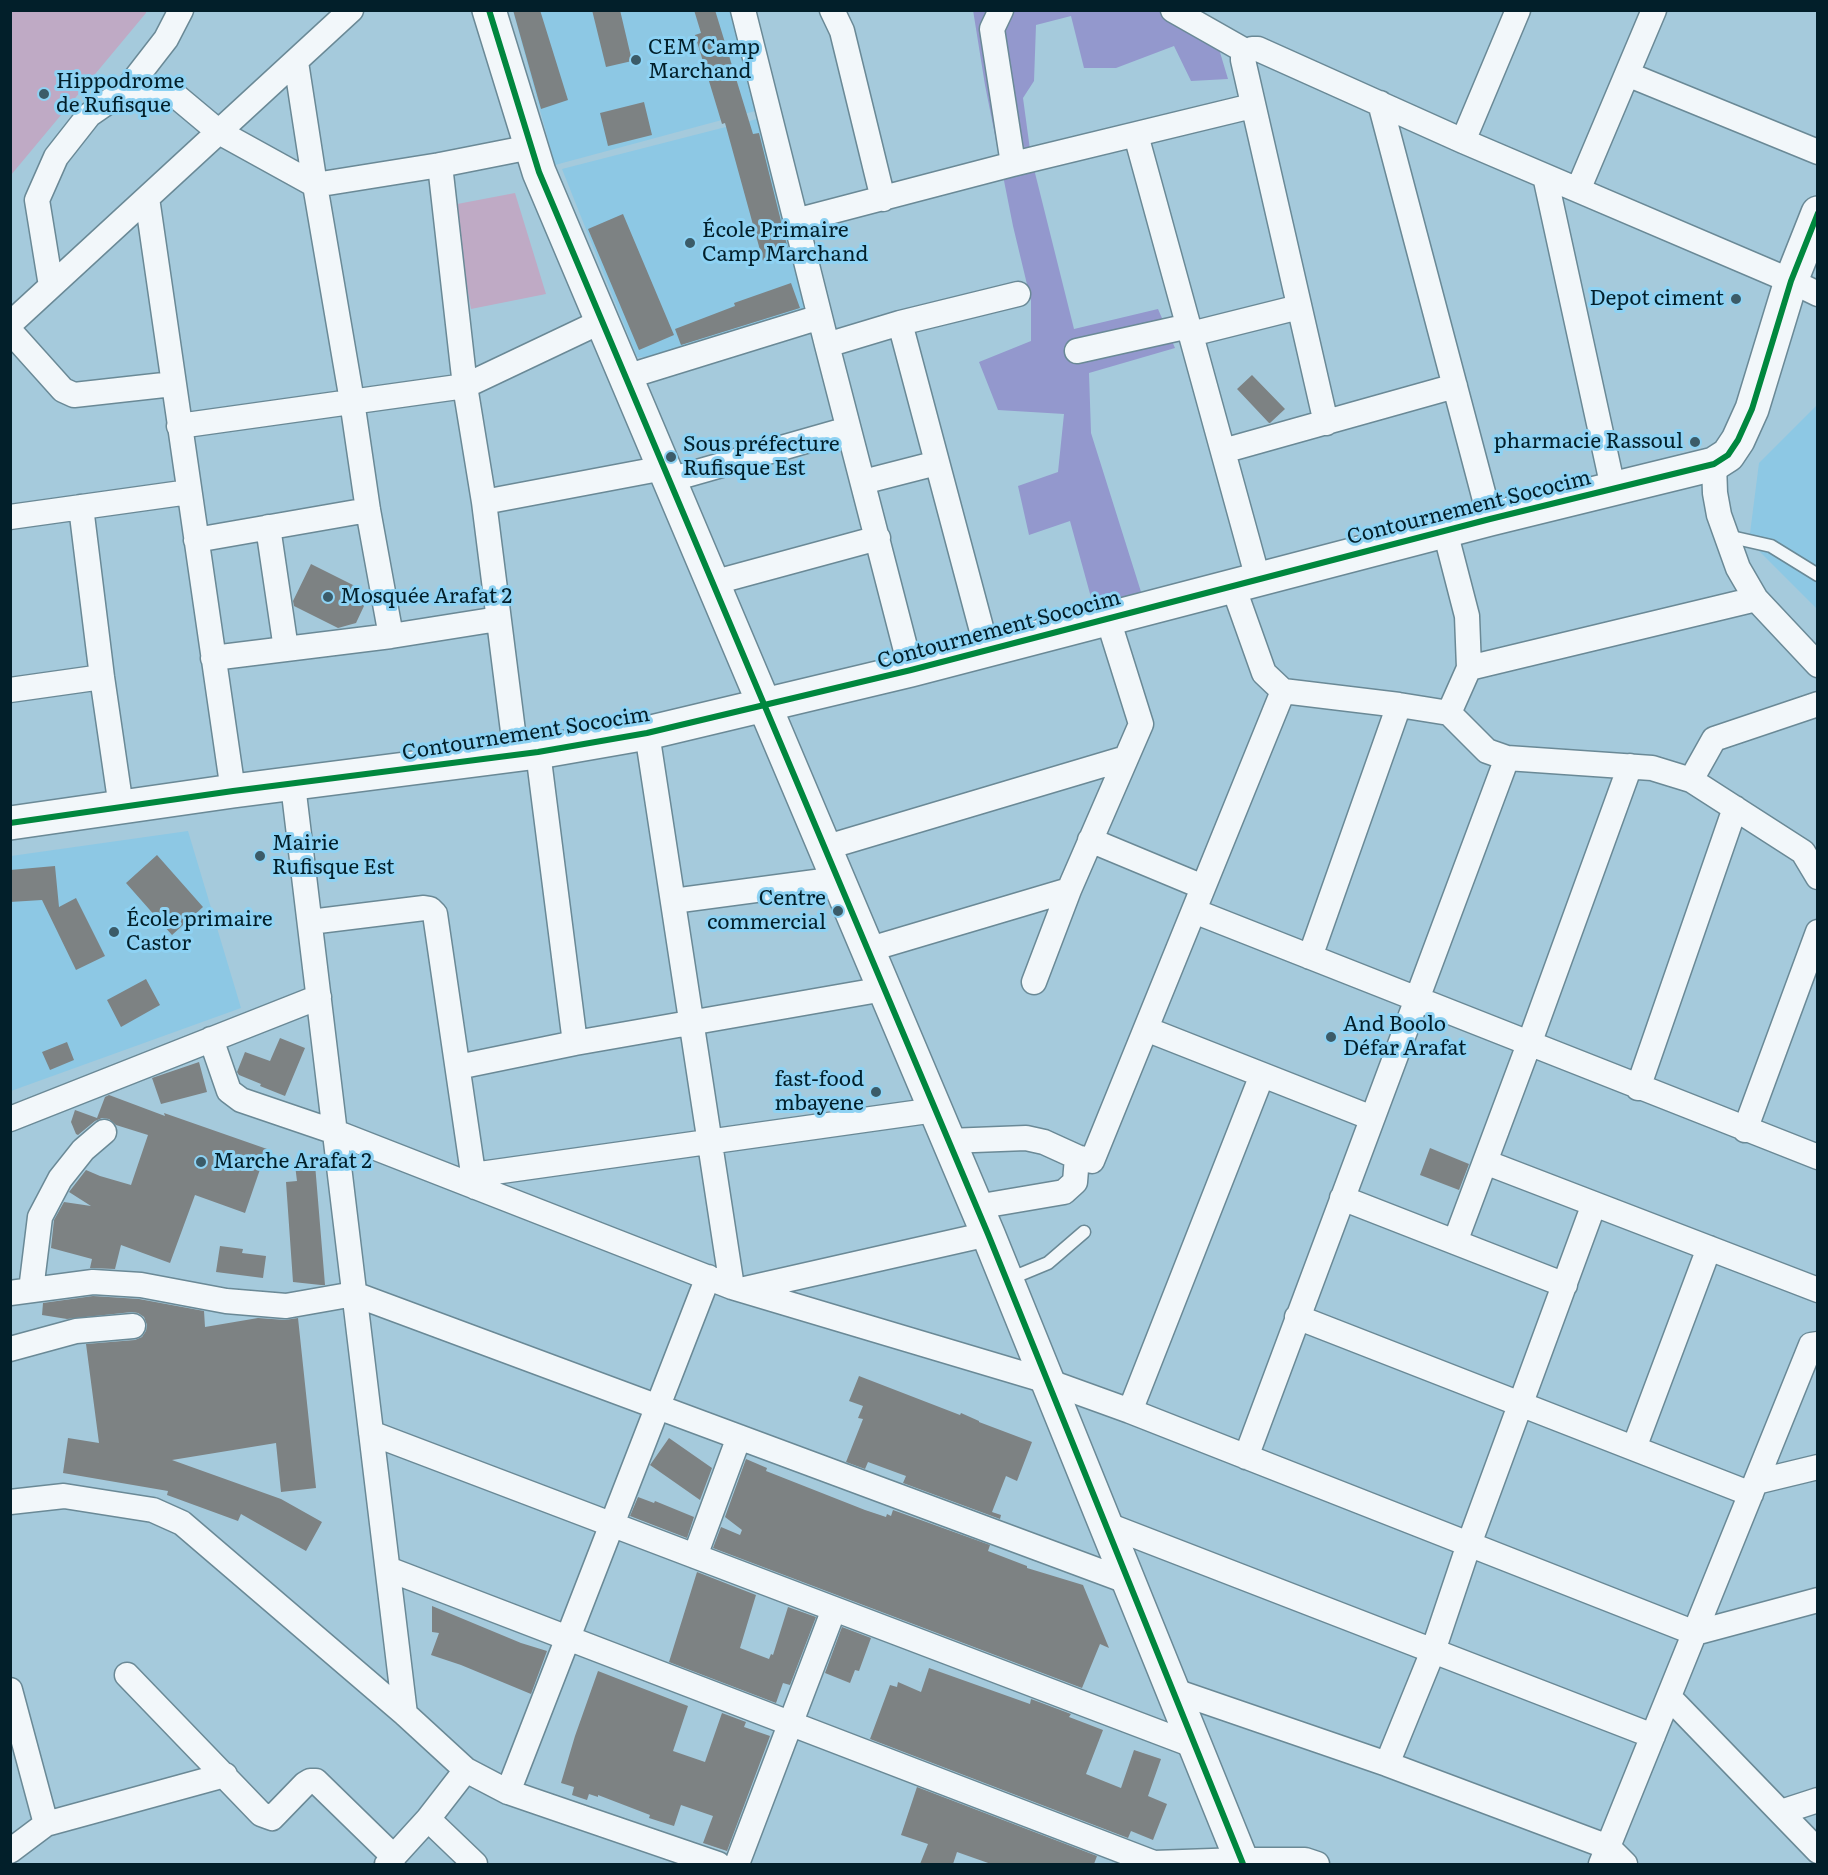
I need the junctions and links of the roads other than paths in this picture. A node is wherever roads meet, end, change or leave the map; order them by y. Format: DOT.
graph roads {
  1 [pos="181,10"];
  2 [pos="351,10"];
  3 [pos="489,10"];
  4 [pos="743,10"];
  5 [pos="832,10"];
  6 [pos="1000,10"];
  7 [pos="1173,10"];
  8 [pos="1654,10"];
  9 [pos="1514,12"];
  10 [pos="1247,51"];
  11 [pos="296,62"];
  12 [pos="1627,74"];
  13 [pos="128,88"];
  14 [pos="1380,103"];
  15 [pos="1252,106"];
  16 [pos="219,132"];
  17 [pos="1136,135"];
  18 [pos="1462,141"];
  19 [pos="531,147"];
  20 [pos="1818,152"];
  21 [pos="1013,164"];
  22 [pos="440,165"];
  23 [pos="1545,176"];
  24 [pos="315,185"];
  25 [pos="1578,190"];
  26 [pos="147,198"];
  27 [pos="883,199"];
  28 [pos="1818,213"];
  29 [pos="795,221"];
  30 [pos="51,286"];
  31 [pos="1804,287"];
  32 [pos="1018,294"];
  33 [pos="1299,307"];
  34 [pos="820,317"];
  35 [pos="602,321"];
  36 [pos="900,323"];
  37 [pos="10,324"];
  38 [pos="1190,330"];
  39 [pos="10,332"];
  40 [pos="826,345"];
  41 [pos="1077,351"];
  42 [pos="626,377"];
  43 [pos="173,384"];
  44 [pos="465,386"];
  45 [pos="1455,386"];
  46 [pos="352,401"];
  47 [pos="1326,423"];
  48 [pos="179,426"];
  49 [pos="848,429"];
  50 [pos="1223,451"];
  51 [pos="937,463"];
  52 [pos="1714,464"];
  53 [pos="667,474"];
  54 [pos="862,482"];
  55 [pos="1613,488"];
  56 [pos="189,492"];
  57 [pos="484,502"];
  58 [pos="81,507"];
  59 [pos="368,510"];
  60 [pos="10,517"];
  61 [pos="1490,519"];
  62 [pos="268,527"];
  63 [pos="1445,531"];
  64 [pos="1725,536"];
  65 [pos="878,538"];
  66 [pos="196,540"];
  67 [pos="1818,575"];
  68 [pos="1246,582"];
  69 [pos="712,583"];
  70 [pos="1756,599"];
  71 [pos="498,619"];
  72 [pos="1108,619"];
  73 [pos="391,636"];
  74 [pos="286,649"];
  75 [pos="987,650"];
  76 [pos="213,658"];
  77 [pos="1818,665"];
  78 [pos="1469,668"];
  79 [pos="911,670"];
  80 [pos="102,677"];
  81 [pos="10,690"];
  82 [pos="1283,691"];
  83 [pos="1818,704"];
  84 [pos="764,705"];
  85 [pos="1400,705"];
  86 [pos="1449,713"];
  87 [pos="647,733"];
  88 [pos="527,753"];
  89 [pos="1126,758"];
  90 [pos="1507,758"];
  91 [pos="1630,766"];
  92 [pos="1691,780"];
  93 [pos="293,785"];
  94 [pos="233,791"];
  95 [pos="121,807"];
  96 [pos="1735,808"];
  97 [pos="10,823"];
  98 [pos="1090,840"];
  99 [pos="824,848"];
  100 [pos="1810,849"];
  101 [pos="1818,877"];
  102 [pos="838,879"];
  103 [pos="1203,887"];
  104 [pos="1069,890"];
  105 [pos="674,901"];
  106 [pos="1194,911"];
  107 [pos="310,922"];
  108 [pos="1818,932"];
  109 [pos="867,950"];
  110 [pos="1311,957"];
  111 [pos="1034,982"];
  112 [pos="884,989"];
  113 [pos="319,997"];
  114 [pos="1416,999"];
  115 [pos="692,1024"];
  116 [pos="1146,1029"];
  117 [pos="211,1039"];
  118 [pos="575,1043"];
  119 [pos="1529,1044"];
  120 [pos="458,1066"];
  121 [pos="1262,1075"];
  122 [pos="1638,1088"];
  123 [pos="935,1110"];
  124 [pos="1372,1118"];
  125 [pos="10,1119"];
  126 [pos="1745,1130"];
  127 [pos="104,1132"];
  128 [pos="335,1132"];
  129 [pos="710,1141"];
  130 [pos="948,1141"];
  131 [pos="1077,1157"];
  132 [pos="1818,1157"];
  133 [pos="1485,1162"];
  134 [pos="474,1181"];
  135 [pos="1342,1198"];
  136 [pos="1594,1204"];
  137 [pos="982,1220"];
  138 [pos="1084,1232"];
  139 [pos="1455,1242"];
  140 [pos="1709,1248"];
  141 [pos="708,1277"];
  142 [pos="1006,1280"];
  143 [pos="1564,1285"];
  144 [pos="738,1288"];
  145 [pos="1818,1290"];
  146 [pos="21,1291"];
  147 [pos="354,1294"];
  148 [pos="1297,1317"];
  149 [pos="133,1326"];
  150 [pos="1818,1344"];
  151 [pos="10,1349"];
  152 [pos="1047,1381"];
  153 [pos="1521,1404"];
  154 [pos="658,1407"];
  155 [pos="1130,1411"];
  156 [pos="371,1433"];
  157 [pos="740,1437"];
  158 [pos="1634,1448"];
  159 [pos="1246,1457"];
  160 [pos="1818,1467"];
  161 [pos="1754,1488"];
  162 [pos="10,1502"];
  163 [pos="1105,1524"];
  164 [pos="612,1525"];
  165 [pos="1469,1544"];
  166 [pos="695,1556"];
  167 [pos="388,1569"];
  168 [pos="1129,1582"];
  169 [pos="1818,1600"];
  170 [pos="834,1609"];
  171 [pos="1695,1633"];
  172 [pos="568,1639"];
  173 [pos="1433,1651"];
  174 [pos="127,1675"];
  175 [pos="10,1690"];
  176 [pos="1172,1690"];
  177 [pos="1669,1697"];
  178 [pos="405,1714"];
  179 [pos="790,1724"];
  180 [pos="1653,1736"];
  181 [pos="1195,1746"];
  182 [pos="1387,1764"];
  183 [pos="466,1770"];
  184 [pos="225,1775"];
  185 [pos="507,1792"];
  186 [pos="1818,1800"];
  187 [pos="1781,1812"];
  188 [pos="428,1819"];
  189 [pos="46,1824"];
  190 [pos="10,1851"];
  191 [pos="1818,1851"];
  192 [pos="1605,1856"];
  193 [pos="391,1861"];
  194 [pos="1242,1862"];
  195 [pos="476,1864"];
  196 [pos="718,1864"];
  197 [pos="737,1864"];
  198 [pos="1154,1864"];
  199 [pos="1317,1864"];
  200 [pos="1625,1864"];
  1 -- 13 [label="street"];
  2 -- 11 [label="street"];
  3 -- 19 [label="street"];
  4 -- 29 [label="street"];
  5 -- 27 [label="street"];
  6 -- 21 [label="street"];
  7 -- 10 [label="street"];
  8 -- 12 [label="street"];
  9 -- 18 [label="street"];
  10 -- 14 [label="street"];
  10 -- 15 [label="street"];
  11 -- 16 [label="street"];
  11 -- 24 [label="street"];
  12 -- 20 [label="street"];
  12 -- 25 [label="street"];
  13 -- 16 [label="street"];
  13 -- 30 [label="street"];
  14 -- 18 [label="street"];
  14 -- 45 [label="street"];
  15 -- 17 [label="street"];
  15 -- 33 [label="street"];
  16 -- 24 [label="street"];
  16 -- 26 [label="street"];
  17 -- 21 [label="street"];
  17 -- 38 [label="street"];
  18 -- 23 [label="street"];
  19 -- 22 [label="street"];
  19 -- 35 [label="street"];
  21 -- 27 [label="street"];
  22 -- 24 [label="street"];
  22 -- 44 [label="street"];
  23 -- 25 [label="street"];
  23 -- 55 [label="street"];
  24 -- 46 [label="street"];
  25 -- 31 [label="street"];
  26 -- 30 [label="street"];
  26 -- 43 [label="street"];
  27 -- 29 [label="street"];
  28 -- 31 [label="street, Contournement Sococim"];
  29 -- 34 [label="street"];
  30 -- 37 [label="street"];
  31 -- 52 [label="street, Contournement Sococim"];
  32 -- 36 [label="street"];
  33 -- 38 [label="street"];
  33 -- 47 [label="street"];
  34 -- 40 [label="street"];
  34 -- 42 [label="street"];
  35 -- 42 [label="street"];
  35 -- 44 [label="street"];
  36 -- 40 [label="street"];
  36 -- 51 [label="street"];
  38 -- 41 [label="street"];
  38 -- 50 [label="street"];
  39 -- 43 [label="street"];
  40 -- 49 [label="street"];
  42 -- 53 [label="street"];
  43 -- 48 [label="street"];
  44 -- 46 [label="street"];
  44 -- 57 [label="street"];
  45 -- 47 [label="street"];
  45 -- 61 [label="street"];
  46 -- 48 [label="street"];
  46 -- 59 [label="street"];
  47 -- 50 [label="street"];
  48 -- 56 [label="street"];
  49 -- 53 [label="street"];
  49 -- 54 [label="street"];
  50 -- 68 [label="street"];
  51 -- 54 [label="street"];
  51 -- 75 [label="street"];
  52 -- 55 [label="street, Contournement Sococim"];
  52 -- 64 [label="street"];
  53 -- 57 [label="street"];
  53 -- 69 [label="street"];
  54 -- 65 [label="street"];
  55 -- 61 [label="street, Contournement Sococim"];
  56 -- 58 [label="street"];
  56 -- 66 [label="street"];
  57 -- 71 [label="street"];
  58 -- 60 [label="street"];
  58 -- 80 [label="street"];
  59 -- 62 [label="street"];
  59 -- 73 [label="street"];
  61 -- 63 [label="street, Contournement Sococim"];
  62 -- 66 [label="street"];
  62 -- 74 [label="street"];
  63 -- 68 [label="street, Contournement Sococim"];
  63 -- 78 [label="street"];
  64 -- 67 [label="lane"];
  64 -- 70 [label="street"];
  65 -- 69 [label="street"];
  65 -- 79 [label="street"];
  66 -- 76 [label="street"];
  68 -- 72 [label="street, Contournement Sococim"];
  68 -- 82 [label="street"];
  69 -- 84 [label="street"];
  70 -- 77 [label="street"];
  70 -- 78 [label="street"];
  71 -- 73 [label="street"];
  71 -- 88 [label="street"];
  72 -- 75 [label="street, Contournement Sococim"];
  72 -- 89 [label="street"];
  73 -- 74 [label="street"];
  74 -- 76 [label="street"];
  75 -- 79 [label="street, Contournement Sococim"];
  76 -- 94 [label="street"];
  78 -- 86 [label="street"];
  79 -- 84 [label="street, Contournement Sococim"];
  80 -- 81 [label="street"];
  80 -- 95 [label="street"];
  82 -- 85 [label="street"];
  82 -- 103 [label="street"];
  83 -- 92 [label="street"];
  84 -- 87 [label="street, Contournement Sococim"];
  84 -- 99 [label="street"];
  85 -- 86 [label="street"];
  85 -- 110 [label="street"];
  86 -- 90 [label="street"];
  87 -- 88 [label="street, Contournement Sococim"];
  87 -- 105 [label="street"];
  88 -- 93 [label="street, Contournement Sococim"];
  88 -- 118 [label="street"];
  89 -- 98 [label="street"];
  89 -- 99 [label="street"];
  90 -- 91 [label="street"];
  90 -- 114 [label="street"];
  91 -- 92 [label="street"];
  91 -- 119 [label="street"];
  92 -- 96 [label="street"];
  93 -- 94 [label="street, Contournement Sococim"];
  93 -- 107 [label="street"];
  94 -- 95 [label="street, Contournement Sococim"];
  95 -- 97 [label="street, Contournement Sococim"];
  96 -- 100 [label="street"];
  96 -- 122 [label="street"];
  98 -- 103 [label="street"];
  98 -- 104 [label="street"];
  99 -- 102 [label="street"];
  100 -- 101 [label="street"];
  102 -- 105 [label="street"];
  102 -- 109 [label="street"];
  103 -- 106 [label="street"];
  104 -- 109 [label="street"];
  104 -- 111 [label="street"];
  105 -- 115 [label="street"];
  106 -- 110 [label="street"];
  106 -- 116 [label="street"];
  107 -- 113 [label="street"];
  107 -- 120 [label="street"];
  108 -- 126 [label="street"];
  109 -- 112 [label="street"];
  110 -- 114 [label="street"];
  112 -- 115 [label="street"];
  112 -- 123 [label="street"];
  113 -- 117 [label="street"];
  113 -- 128 [label="street"];
  114 -- 119 [label="street"];
  114 -- 124 [label="street"];
  115 -- 118 [label="street"];
  115 -- 129 [label="street"];
  116 -- 121 [label="street"];
  116 -- 131 [label="street"];
  117 -- 125 [label="street"];
  117 -- 128 [label="street"];
  118 -- 120 [label="street"];
  119 -- 122 [label="street"];
  119 -- 133 [label="street"];
  120 -- 134 [label="street"];
  121 -- 124 [label="street"];
  121 -- 155 [label="street"];
  122 -- 126 [label="street"];
  123 -- 129 [label="street"];
  123 -- 130 [label="street"];
  124 -- 135 [label="street"];
  126 -- 132 [label="street"];
  127 -- 146 [label="street"];
  128 -- 134 [label="street"];
  128 -- 147 [label="street"];
  129 -- 134 [label="street"];
  129 -- 144 [label="street"];
  130 -- 131 [label="street"];
  130 -- 137 [label="street"];
  131 -- 137 [label="street"];
  133 -- 136 [label="street"];
  133 -- 139 [label="street"];
  134 -- 141 [label="street"];
  135 -- 139 [label="street"];
  135 -- 148 [label="street"];
  136 -- 140 [label="street"];
  136 -- 143 [label="street"];
  137 -- 142 [label="street"];
  137 -- 144 [label="street"];
  138 -- 142 [label="lane"];
  139 -- 143 [label="street"];
  140 -- 145 [label="street"];
  140 -- 158 [label="street"];
  141 -- 144 [label="street"];
  141 -- 154 [label="street"];
  142 -- 152 [label="street"];
  143 -- 153 [label="street"];
  144 -- 152 [label="street"];
  146 -- 147 [label="street"];
  147 -- 154 [label="street"];
  147 -- 156 [label="street"];
  148 -- 153 [label="street"];
  148 -- 159 [label="street"];
  149 -- 151 [label="street"];
  150 -- 161 [label="street"];
  152 -- 155 [label="street"];
  152 -- 163 [label="street"];
  153 -- 158 [label="street"];
  153 -- 165 [label="street"];
  154 -- 157 [label="street"];
  154 -- 164 [label="street"];
  155 -- 159 [label="street"];
  156 -- 164 [label="street"];
  156 -- 167 [label="street"];
  157 -- 166 [label="street"];
  157 -- 168 [label="street"];
  158 -- 161 [label="street"];
  159 -- 165 [label="street"];
  160 -- 161 [label="street"];
  161 -- 171 [label="street"];
  162 -- 178 [label="street"];
  163 -- 168 [label="street"];
  163 -- 173 [label="street"];
  164 -- 166 [label="street"];
  164 -- 172 [label="street"];
  165 -- 171 [label="street"];
  165 -- 173 [label="street"];
  166 -- 170 [label="street"];
  167 -- 172 [label="street"];
  167 -- 178 [label="street"];
  168 -- 176 [label="street"];
  169 -- 171 [label="street"];
  170 -- 179 [label="street"];
  170 -- 181 [label="street"];
  171 -- 177 [label="street"];
  172 -- 179 [label="street"];
  172 -- 185 [label="street"];
  173 -- 180 [label="street"];
  173 -- 182 [label="street"];
  174 -- 184 [label="street"];
  175 -- 189 [label="street"];
  176 -- 181 [label="street"];
  176 -- 182 [label="street"];
  177 -- 180 [label="street"];
  177 -- 187 [label="street"];
  178 -- 183 [label="street"];
  179 -- 197 [label="street"];
  179 -- 198 [label="street"];
  180 -- 192 [label="street"];
  181 -- 194 [label="street"];
  182 -- 192 [label="street"];
  183 -- 185 [label="street"];
  183 -- 188 [label="street"];
  184 -- 189 [label="street"];
  184 -- 193 [label="street"];
  185 -- 196 [label="street"];
  186 -- 187 [label="street"];
  187 -- 191 [label="street"];
  188 -- 193 [label="street"];
  188 -- 195 [label="street"];
  189 -- 190 [label="street"];
  192 -- 200 [label="street"];
  194 -- 198 [label="street"];
  194 -- 199 [label="street"];
}
